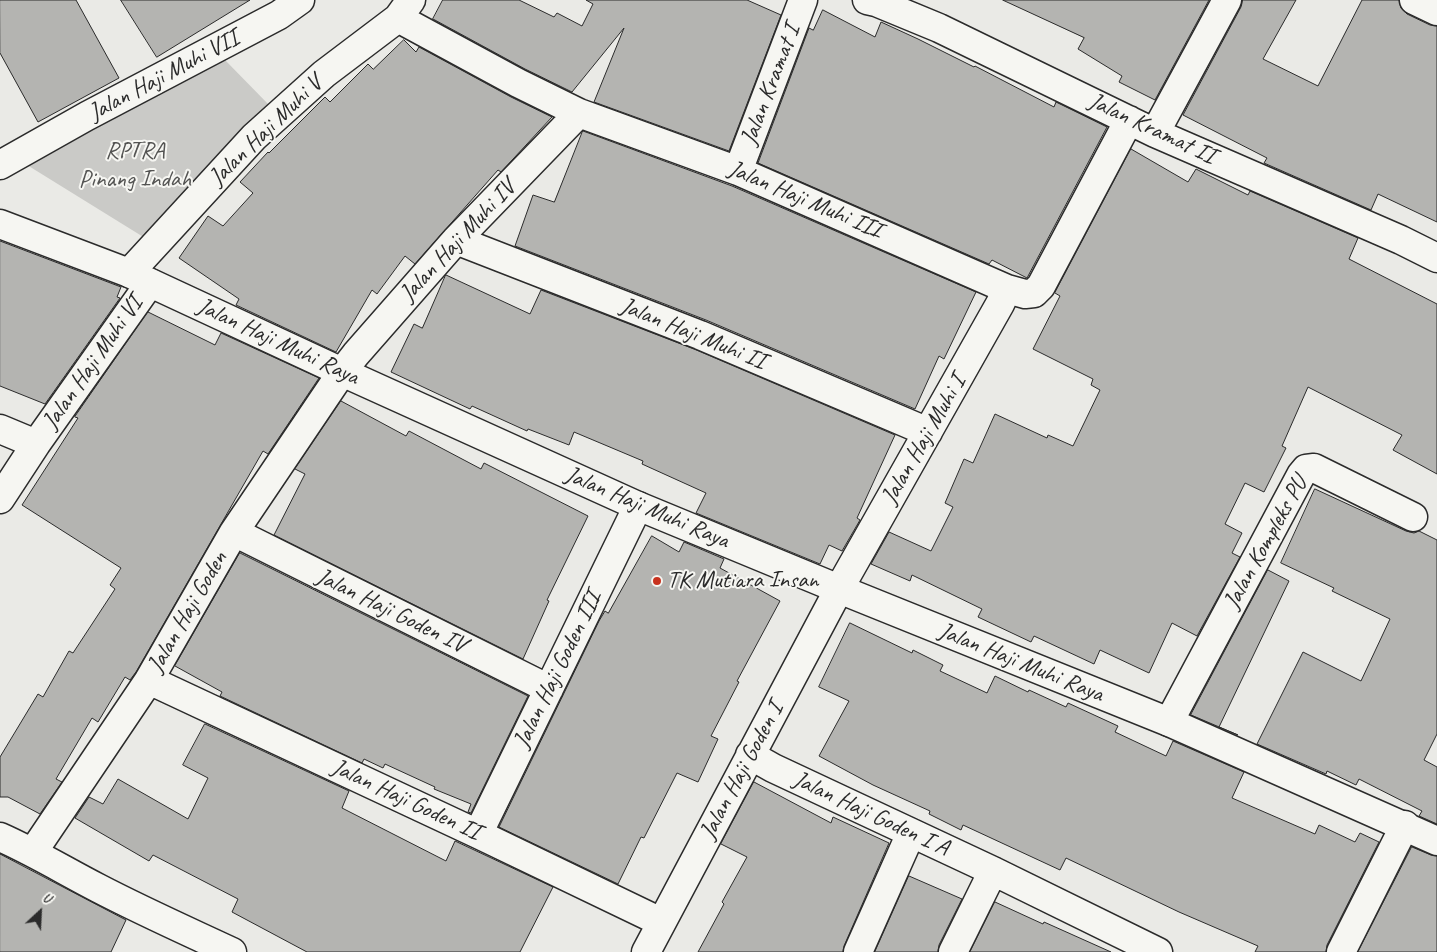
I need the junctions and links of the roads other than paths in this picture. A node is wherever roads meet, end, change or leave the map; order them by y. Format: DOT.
graph roads {
  1 [pos="300,0"];
  2 [pos="803,0"];
  3 [pos="867,0"];
  4 [pos="1227,0"];
  5 [pos="1414,0"];
  6 [pos="405,9"];
  7 [pos="1437,11"];
  8 [pos="579,113"];
  9 [pos="1129,120"];
  10 [pos="1156,132"];
  11 [pos="0,165"];
  12 [pos="738,171"];
  13 [pos="0,224"];
  14 [pos="456,240"];
  15 [pos="1437,258"];
  16 [pos="139,278"];
  17 [pos="1007,289"];
  18 [pos="342,372"];
  19 [pos="0,429"];
  20 [pos="928,432"];
  21 [pos="36,444"];
  22 [pos="0,499"];
  23 [pos="638,506"];
  24 [pos="1413,517"];
  25 [pos="234,532"];
  26 [pos="839,589"];
  27 [pos="149,680"];
  28 [pos="548,689"];
  29 [pos="1169,722"];
  30 [pos="750,755"];
  31 [pos="1405,826"];
  32 [pos="911,833"];
  33 [pos="478,834"];
  34 [pos="0,837"];
  35 [pos="1437,840"];
  36 [pos="33,852"];
  37 [pos="993,871"];
  38 [pos="661,922"];
  39 [pos="232,952"];
  40 [pos="646,952"];
  41 [pos="858,952"];
  42 [pos="953,952"];
  43 [pos="1158,952"];
  44 [pos="1341,952"];
  1 -- 11 [label="street, Jalan Haji Muhi VII"];
  2 -- 12 [label="street, Jalan Kramat I"];
  3 -- 9 [label="street, Jalan Kramat II"];
  4 -- 10 [label="street"];
  5 -- 7 [label="street"];
  6 -- 8 [label="street, Jalan Haji Muhi III"];
  6 -- 16 [label="street, Jalan Haji Muhi V"];
  8 -- 12 [label="street, Jalan Haji Muhi III"];
  8 -- 14 [label="street, Jalan Haji Muhi IV"];
  9 -- 10 [label="street, Jalan Kramat II"];
  9 -- 17 [label="street, Jalan Haji Muhi III"];
  10 -- 15 [label="street, Jalan Kramat II"];
  12 -- 17 [label="street, Jalan Haji Muhi III"];
  13 -- 16 [label="street, Jalan Haji Muhi Raya"];
  14 -- 18 [label="street, Jalan Haji Muhi IV"];
  14 -- 20 [label="street, Jalan Haji Muhi II"];
  16 -- 18 [label="street, Jalan Haji Muhi Raya"];
  16 -- 21 [label="street, Jalan Haji Muhi VI"];
  17 -- 20 [label="street, Jalan Haji Muhi I"];
  18 -- 23 [label="street, Jalan Haji Muhi Raya"];
  18 -- 25 [label="street, Jalan Haji Goden"];
  19 -- 21 [label="street, Jalan Haji Muhi VI"];
  20 -- 26 [label="street, Jalan Haji Muhi I"];
  21 -- 22 [label="street, Jalan Haji Muhi VI"];
  23 -- 26 [label="street, Jalan Haji Muhi Raya"];
  23 -- 28 [label="street, Jalan Haji Goden III"];
  24 -- 29 [label="street, Jalan Kompleks PU"];
  25 -- 27 [label="street, Jalan Haji Goden"];
  25 -- 28 [label="street, Jalan Haji Goden IV"];
  26 -- 29 [label="street, Jalan Haji Muhi Raya"];
  26 -- 30 [label="street, Jalan Haji Goden I"];
  27 -- 33 [label="street, Jalan Haji Goden II"];
  27 -- 36 [label="street, Jalan Haji Goden"];
  28 -- 33 [label="street, Jalan Haji Goden III"];
  29 -- 31 [label="street, Jalan Haji Muhi Raya"];
  30 -- 32 [label="street, Jalan Haji Goden I A"];
  30 -- 38 [label="street, Jalan Haji Goden I"];
  31 -- 35 [label="street, Jalan Haji Muhi Raya"];
  31 -- 44 [label="street"];
  32 -- 37 [label="street, Jalan Haji Goden I A"];
  32 -- 41 [label="street"];
  33 -- 38 [label="street, Jalan Haji Goden II"];
  34 -- 36 [label="street"];
  36 -- 39 [label="street"];
  37 -- 42 [label="street"];
  37 -- 43 [label="street, Jalan Haji Goden I A"];
  38 -- 40 [label="street, Jalan Haji Goden I"];
}
